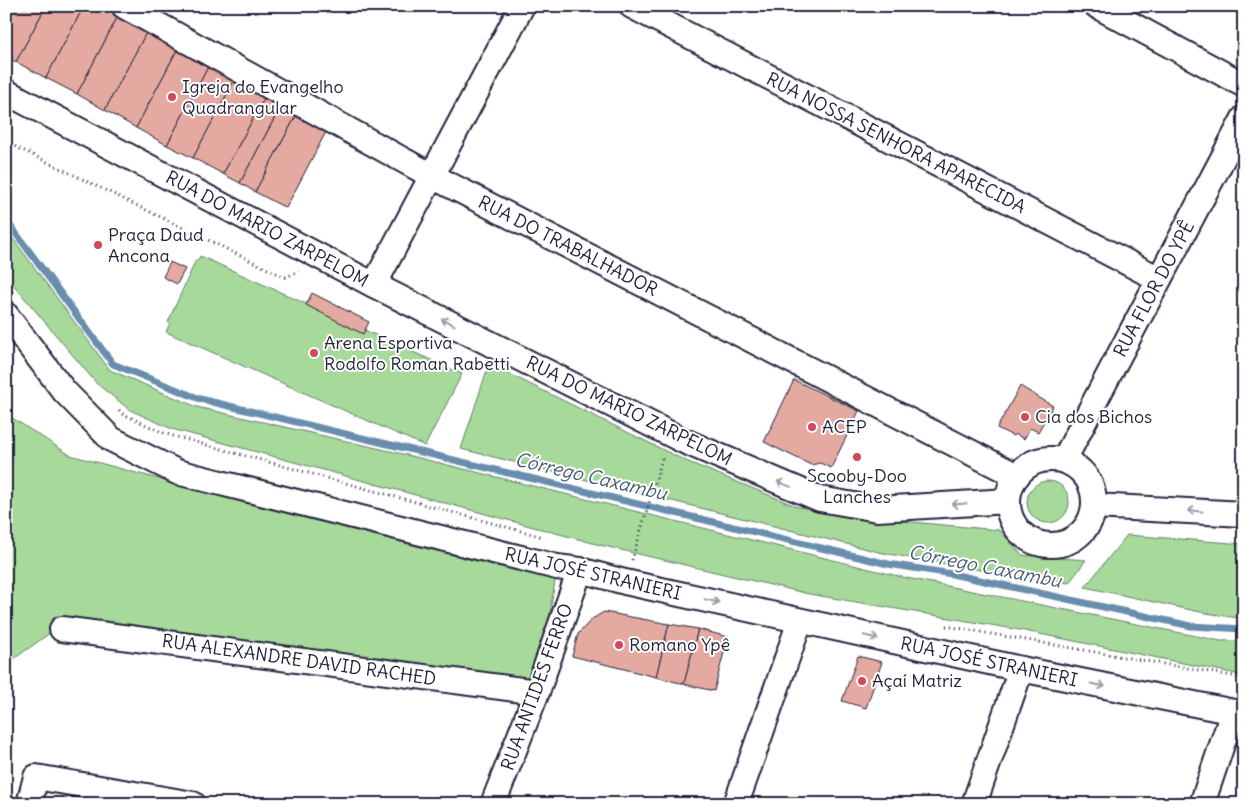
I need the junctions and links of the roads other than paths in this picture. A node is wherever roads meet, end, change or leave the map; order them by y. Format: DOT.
graph roads {
  1 [pos="124,6"];
  2 [pos="522,6"];
  3 [pos="632,6"];
  4 [pos="1097,6"];
  5 [pos="1244,85"];
  6 [pos="6,92"];
  7 [pos="1244,118"];
  8 [pos="432,176"];
  9 [pos="1159,279"];
  10 [pos="374,285"];
  11 [pos="12,307"];
  12 [pos="1064,460"];
  13 [pos="1017,476"];
  14 [pos="1008,501"];
  15 [pos="1094,506"];
  16 [pos="1244,514"];
  17 [pos="580,570"];
  18 [pos="800,621"];
  19 [pos="62,629"];
  20 [pos="1021,669"];
  21 [pos="537,692"];
  22 [pos="1238,713"];
  23 [pos="181,802"];
  24 [pos="29,804"];
  25 [pos="493,804"];
  26 [pos="736,804"];
  27 [pos="974,804"];
  28 [pos="1202,804"];
  1 -- 8 [label="street, RUA DO TRABALHADOR"];
  2 -- 8 [label="street"];
  3 -- 9 [label="street, RUA NOSSA SENHORA APARECIDA"];
  4 -- 5 [label="street"];
  6 -- 10 [label="street, RUA DO MARIO ZARPELOM"];
  7 -- 9 [label="street, RUA FLOR DO YPÊ"];
  8 -- 10 [label="street"];
  8 -- 13 [label="street, RUA DO TRABALHADOR"];
  9 -- 12 [label="street, RUA FLOR DO YPÊ"];
  14 -- 10 [label="street, RUA DO MARIO ZARPELOM, one-way"];
  11 -- 17 [label="street, RUA JOSÉ STRANIERI"];
  12 -- 13 [label="street"];
  12 -- 15 [label="street"];
  13 -- 14 [label="street"];
  14 -- 15 [label="street"];
  16 -- 15 [label="street, one-way"];
  17 -- 18 [label="street, RUA JOSÉ STRANIERI, one-way"];
  17 -- 21 [label="street, RUA ANTIDES FERRO"];
  18 -- 20 [label="street, RUA JOSÉ STRANIERI, one-way"];
  18 -- 26 [label="street"];
  19 -- 21 [label="street, RUA ALEXANDRE DAVID RACHED"];
  20 -- 22 [label="street, RUA JOSÉ STRANIERI, one-way"];
  20 -- 27 [label="street"];
  21 -- 25 [label="street, RUA ANTIDES FERRO"];
  22 -- 28 [label="street"];
  23 -- 24 [label="street"];
}
